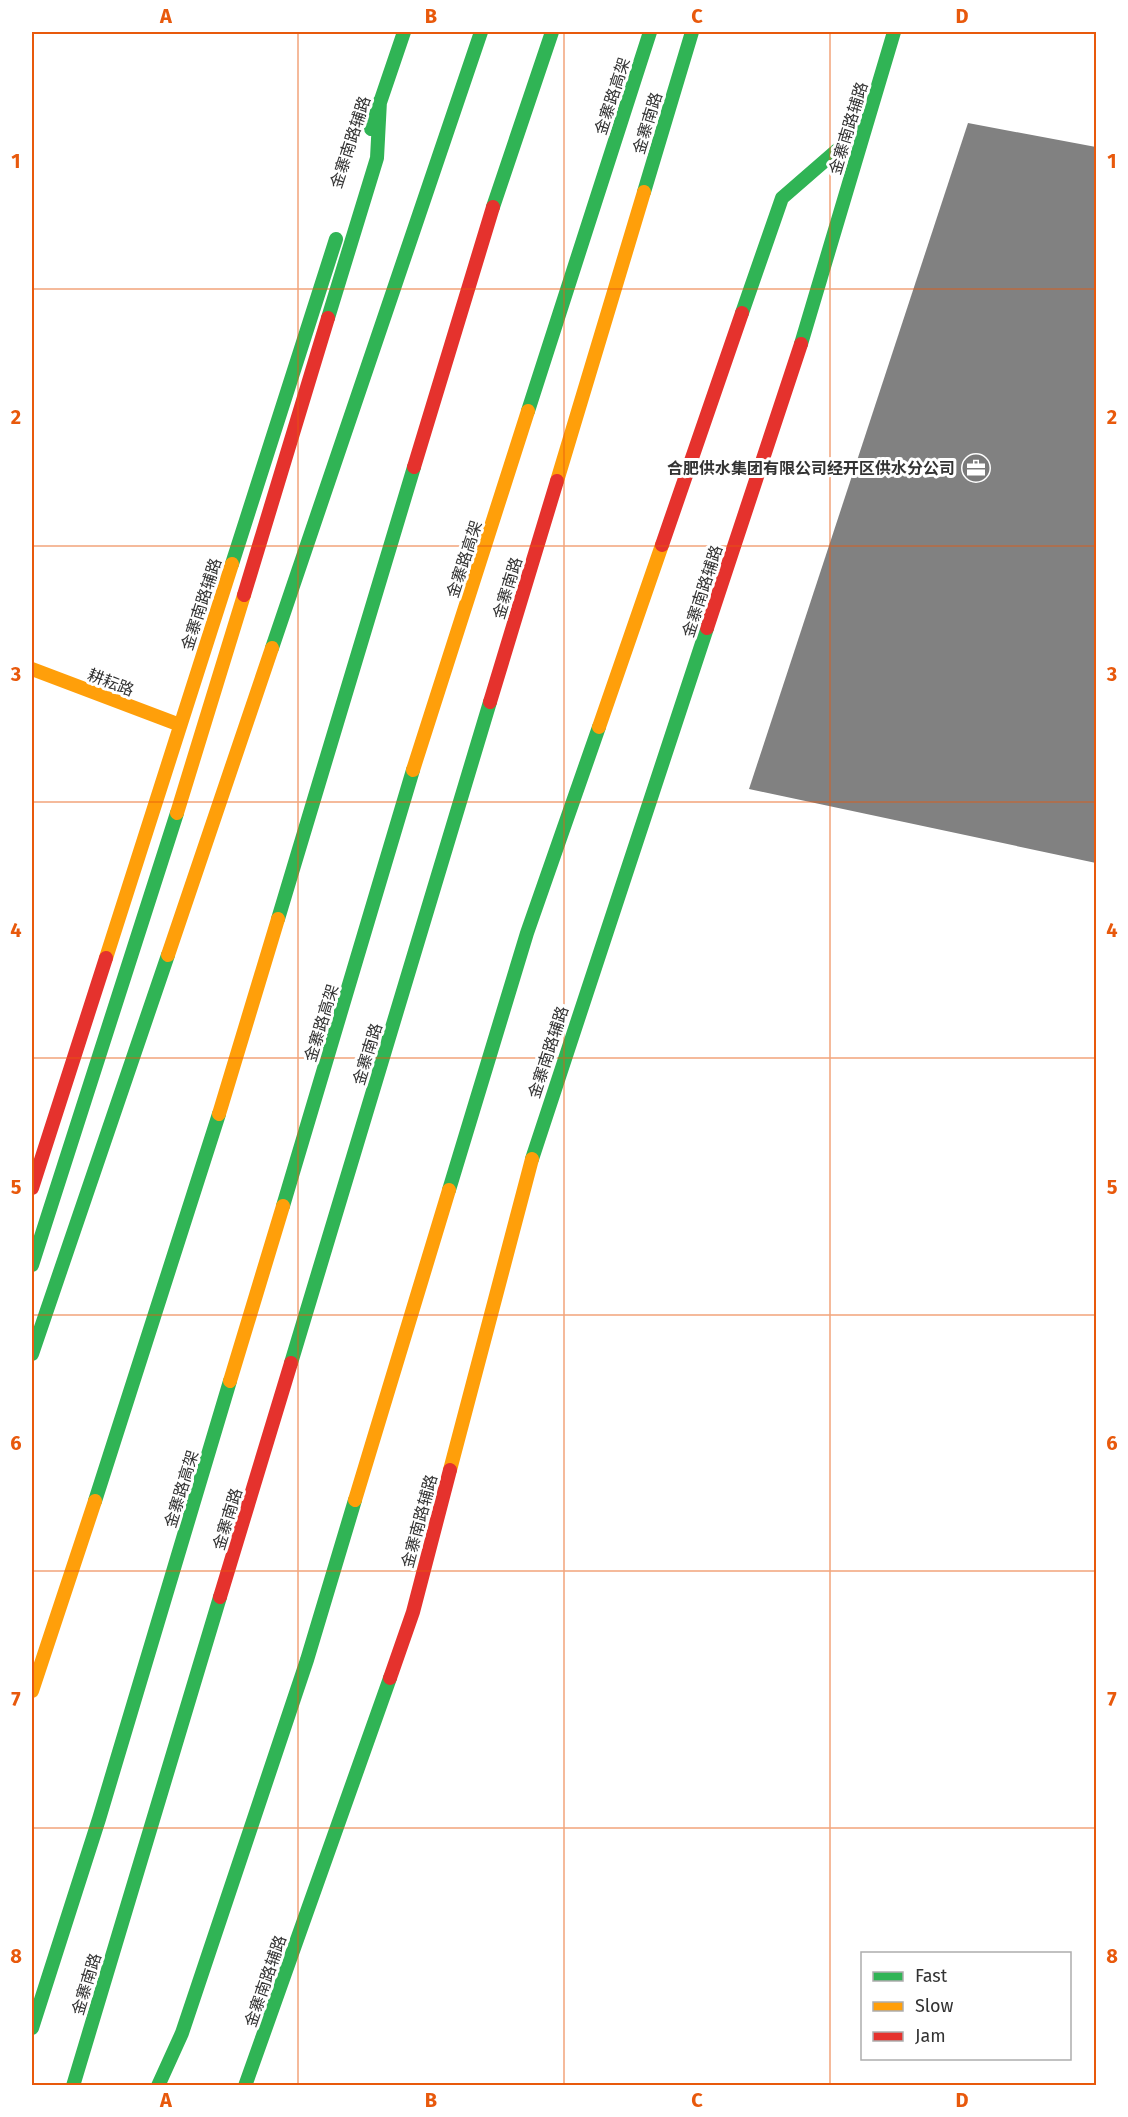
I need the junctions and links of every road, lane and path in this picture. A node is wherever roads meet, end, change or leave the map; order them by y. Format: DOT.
graph roads {
  1 [pos="404,32"];
  2 [pos="481,32"];
  3 [pos="552,32"];
  4 [pos="650,32"];
  5 [pos="692,32"];
  6 [pos="894,32"];
  7 [pos="380,101"];
  8 [pos="866,125"];
  9 [pos="362,158"];
  10 [pos="340,226"];
  11 [pos="32,669"];
  12 [pos="180,725"];
  13 [pos="32,1188"];
  14 [pos="32,1265"];
  15 [pos="32,1354"];
  16 [pos="32,1691"];
  17 [pos="32,2028"];
  18 [pos="73,2085"];
  19 [pos="158,2085"];
  20 [pos="246,2085"];
  1 -- 7 [label="main road, 金寨南路辅路"];
  2 -- 15 [label="main road"];
  3 -- 16 [label="main road"];
  4 -- 17 [label="main road, 金寨路高架"];
  5 -- 18 [label="main road, 金寨南路"];
  6 -- 8 [label="main road, 金寨南路辅路"];
  7 -- 9 [label="main road, 金寨南路辅路"];
  7 -- 14 [label="main road"];
  8 -- 19 [label="main road"];
  8 -- 20 [label="main road, 金寨南路辅路"];
  10 -- 12 [label="main road, 金寨南路辅路"];
  11 -- 12 [label="main road, 耕耘路"];
  12 -- 13 [label="main road, 金寨南路辅路"];
}
